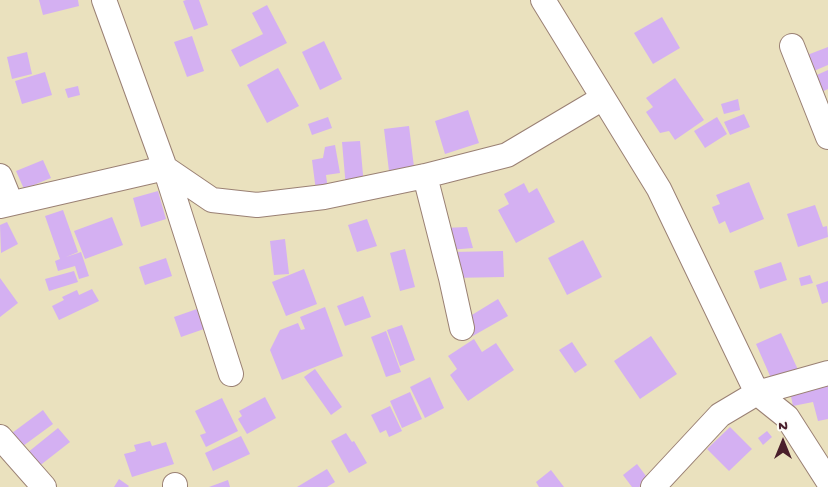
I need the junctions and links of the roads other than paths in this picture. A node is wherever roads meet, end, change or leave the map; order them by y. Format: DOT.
graph roads {
  1 [pos="104,0"];
  2 [pos="542,0"];
  3 [pos="792,46"];
  4 [pos="603,98"];
  5 [pos="828,138"];
  6 [pos="165,168"];
  7 [pos="0,176"];
  8 [pos="425,176"];
  9 [pos="6,204"];
  10 [pos="462,328"];
  11 [pos="828,373"];
  12 [pos="231,374"];
  13 [pos="756,393"];
  14 [pos="0,437"];
  15 [pos="828,481"];
  16 [pos="44,487"];
  17 [pos="653,487"];
  1 -- 6 [label="street"];
  2 -- 4 [label="street"];
  3 -- 5 [label="street"];
  4 -- 8 [label="street"];
  4 -- 13 [label="street"];
  6 -- 8 [label="street"];
  6 -- 9 [label="street"];
  6 -- 12 [label="street"];
  7 -- 9 [label="street"];
  8 -- 10 [label="street"];
  11 -- 13 [label="street"];
  13 -- 15 [label="street"];
  13 -- 17 [label="street"];
  14 -- 16 [label="street"];
}
